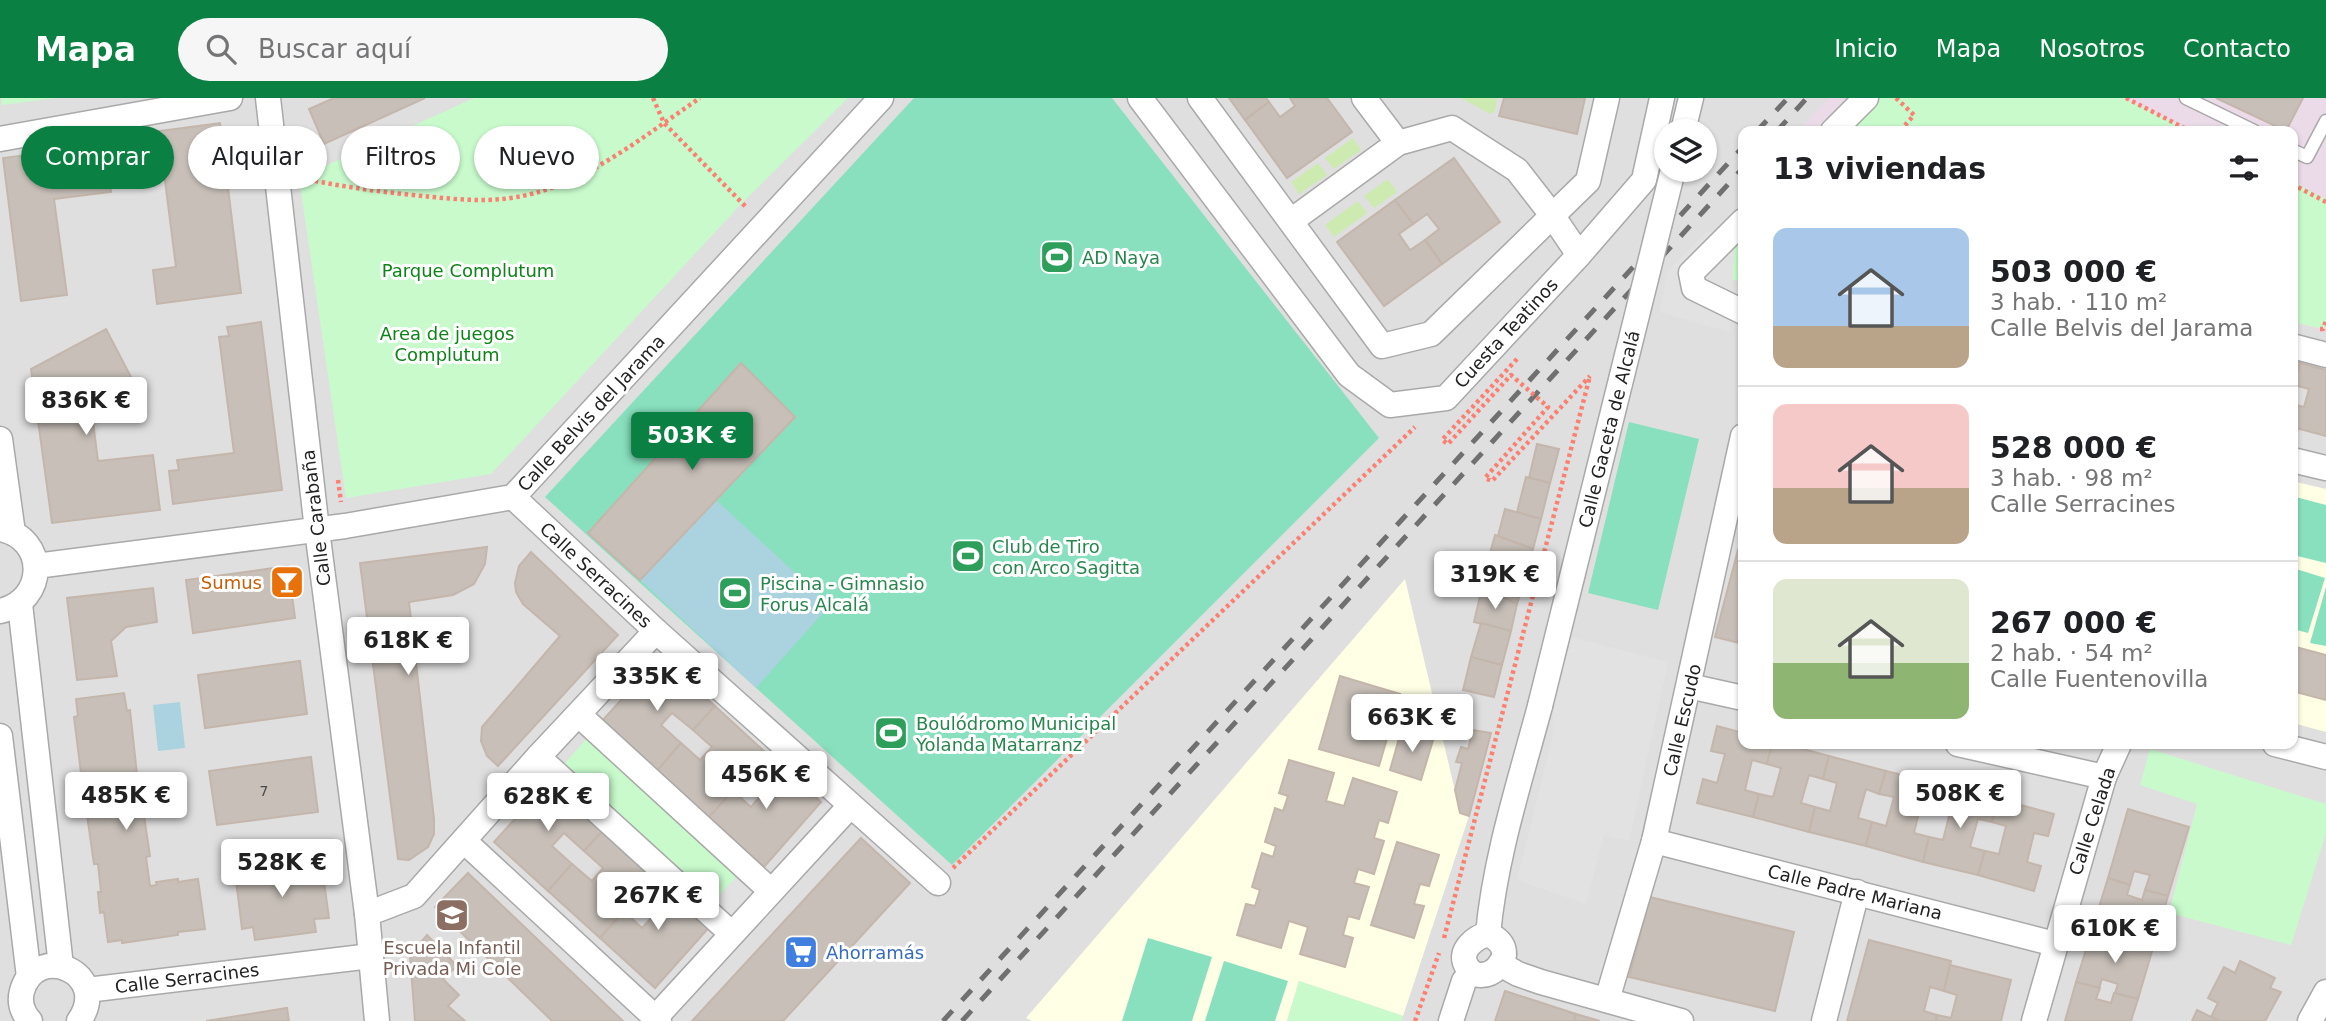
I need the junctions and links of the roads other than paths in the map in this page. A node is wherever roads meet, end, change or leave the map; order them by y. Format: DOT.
graph roads {
  1 [pos="230,98"];
  2 [pos="268,98"];
  3 [pos="881,98"];
  4 [pos="1140,98"];
  5 [pos="1200,98"];
  6 [pos="1364,98"];
  7 [pos="1607,98"];
  8 [pos="1662,98"];
  9 [pos="1691,98"];
  10 [pos="1866,98"];
  11 [pos="2186,98"];
  12 [pos="1686,119"];
  13 [pos="2326,121"];
  14 [pos="1838,126"];
  15 [pos="2244,126"];
  16 [pos="0,139"];
  17 [pos="1398,143"];
  18 [pos="2298,153"];
  19 [pos="1670,182"];
  20 [pos="1552,215"];
  21 [pos="1291,221"];
  22 [pos="1738,226"];
  23 [pos="1579,255"];
  24 [pos="1738,310"];
  25 [pos="2298,348"];
  26 [pos="2326,355"];
  27 [pos="0,439"];
  28 [pos="2298,461"];
  29 [pos="2326,468"];
  30 [pos="1738,487"];
  31 [pos="513,497"];
  32 [pos="1736,508"];
  33 [pos="317,530"];
  34 [pos="7,531"];
  35 [pos="36,566"];
  36 [pos="10,608"];
  37 [pos="656,631"];
  38 [pos="1689,686"];
  39 [pos="1738,697"];
  40 [pos="579,715"];
  41 [pos="0,737"];
  42 [pos="1980,749"];
  43 [pos="2117,749"];
  44 [pos="2294,749"];
  45 [pos="538,757"];
  46 [pos="2326,757"];
  47 [pos="2104,777"];
  48 [pos="850,806"];
  49 [pos="464,841"];
  50 [pos="1654,841"];
  51 [pos="938,883"];
  52 [pos="771,891"];
  53 [pos="1857,892"];
  54 [pos="367,914"];
  55 [pos="732,934"];
  56 [pos="1488,934"];
  57 [pos="2055,944"];
  58 [pos="371,956"];
  59 [pos="1500,964"];
  60 [pos="61,966"];
  61 [pos="1471,972"];
  62 [pos="17,990"];
  63 [pos="87,990"];
  64 [pos="2326,992"];
  65 [pos="1607,1000"];
  66 [pos="657,1019"];
  67 [pos="1669,1019"];
  68 [pos="30,1021"];
  69 [pos="79,1021"];
  70 [pos="377,1021"];
  71 [pos="1451,1021"];
  72 [pos="1825,1021"];
  73 [pos="2034,1021"];
  74 [pos="2310,1021"];
  1 -- 16 [label="street"];
  2 -- 33 [label="street, Calle Carabaña"];
  3 -- 31 [label="street, Calle Belvis del Jarama"];
  4 -- 23 [label="street, Cuesta Teatinos"];
  5 -- 21 [label="street"];
  6 -- 17 [label="street"];
  7 -- 20 [label="street"];
  8 -- 23 [label="street, Cuesta Teatinos"];
  9 -- 12 [label="street"];
  10 -- 14 [label="street"];
  11 -- 15 [label="lane"];
  13 -- 18 [label="lane"];
  17 -- 20 [label="street"];
  17 -- 21 [label="street"];
  19 -- 56 [label="street, Calle Gaceta de Alcalá, bridge"];
  20 -- 21 [label="street"];
  20 -- 23 [label="street"];
  22 -- 24 [label="street"];
  25 -- 26 [label="street"];
  27 -- 34 [label="street"];
  28 -- 29 [label="street"];
  30 -- 32 [label="street, Calle Escudo"];
  31 -- 33 [label="street, Calle Belvis del Jarama"];
  31 -- 37 [label="street, Calle Serracines"];
  32 -- 38 [label="street, Calle Escudo"];
  33 -- 35 [label="street, Calle Belvis del Jarama"];
  33 -- 54 [label="street, Calle Carabaña"];
  34 -- 35 [label="street"];
  35 -- 36 [label="street"];
  36 -- 60 [label="street"];
  37 -- 40 [label="street, Calle Serracines"];
  37 -- 48 [label="street"];
  38 -- 39 [label="street"];
  38 -- 50 [label="street, Calle Escudo"];
  40 -- 45 [label="street, Calle Serracines"];
  40 -- 52 [label="street"];
  41 -- 62 [label="street"];
  42 -- 47 [label="street"];
  43 -- 47 [label="street, Calle Celada"];
  44 -- 46 [label="street"];
  45 -- 49 [label="street, Calle Serracines"];
  45 -- 55 [label="street"];
  47 -- 57 [label="street, Calle Celada"];
  48 -- 51 [label="street"];
  48 -- 52 [label="street"];
  49 -- 54 [label="street, Calle Serracines"];
  49 -- 66 [label="street"];
  50 -- 53 [label="street, Calle Padre Mariana"];
  50 -- 65 [label="street, Calle Escudo"];
  52 -- 55 [label="street"];
  53 -- 57 [label="street, Calle Padre Mariana"];
  53 -- 72 [label="street"];
  54 -- 58 [label="street, Calle Carabaña"];
  55 -- 66 [label="street"];
  56 -- 59 [label="street"];
  56 -- 61 [label="street"];
  57 -- 73 [label="street, Calle Celada"];
  58 -- 63 [label="street, Calle Serracines"];
  58 -- 70 [label="street, Calle Carabaña"];
  59 -- 61 [label="street"];
  59 -- 65 [label="street"];
  60 -- 62 [label="street"];
  60 -- 63 [label="street"];
  61 -- 71 [label="street"];
  62 -- 68 [label="street"];
  63 -- 69 [label="street"];
  64 -- 74 [label="street"];
  65 -- 67 [label="street"];
}
